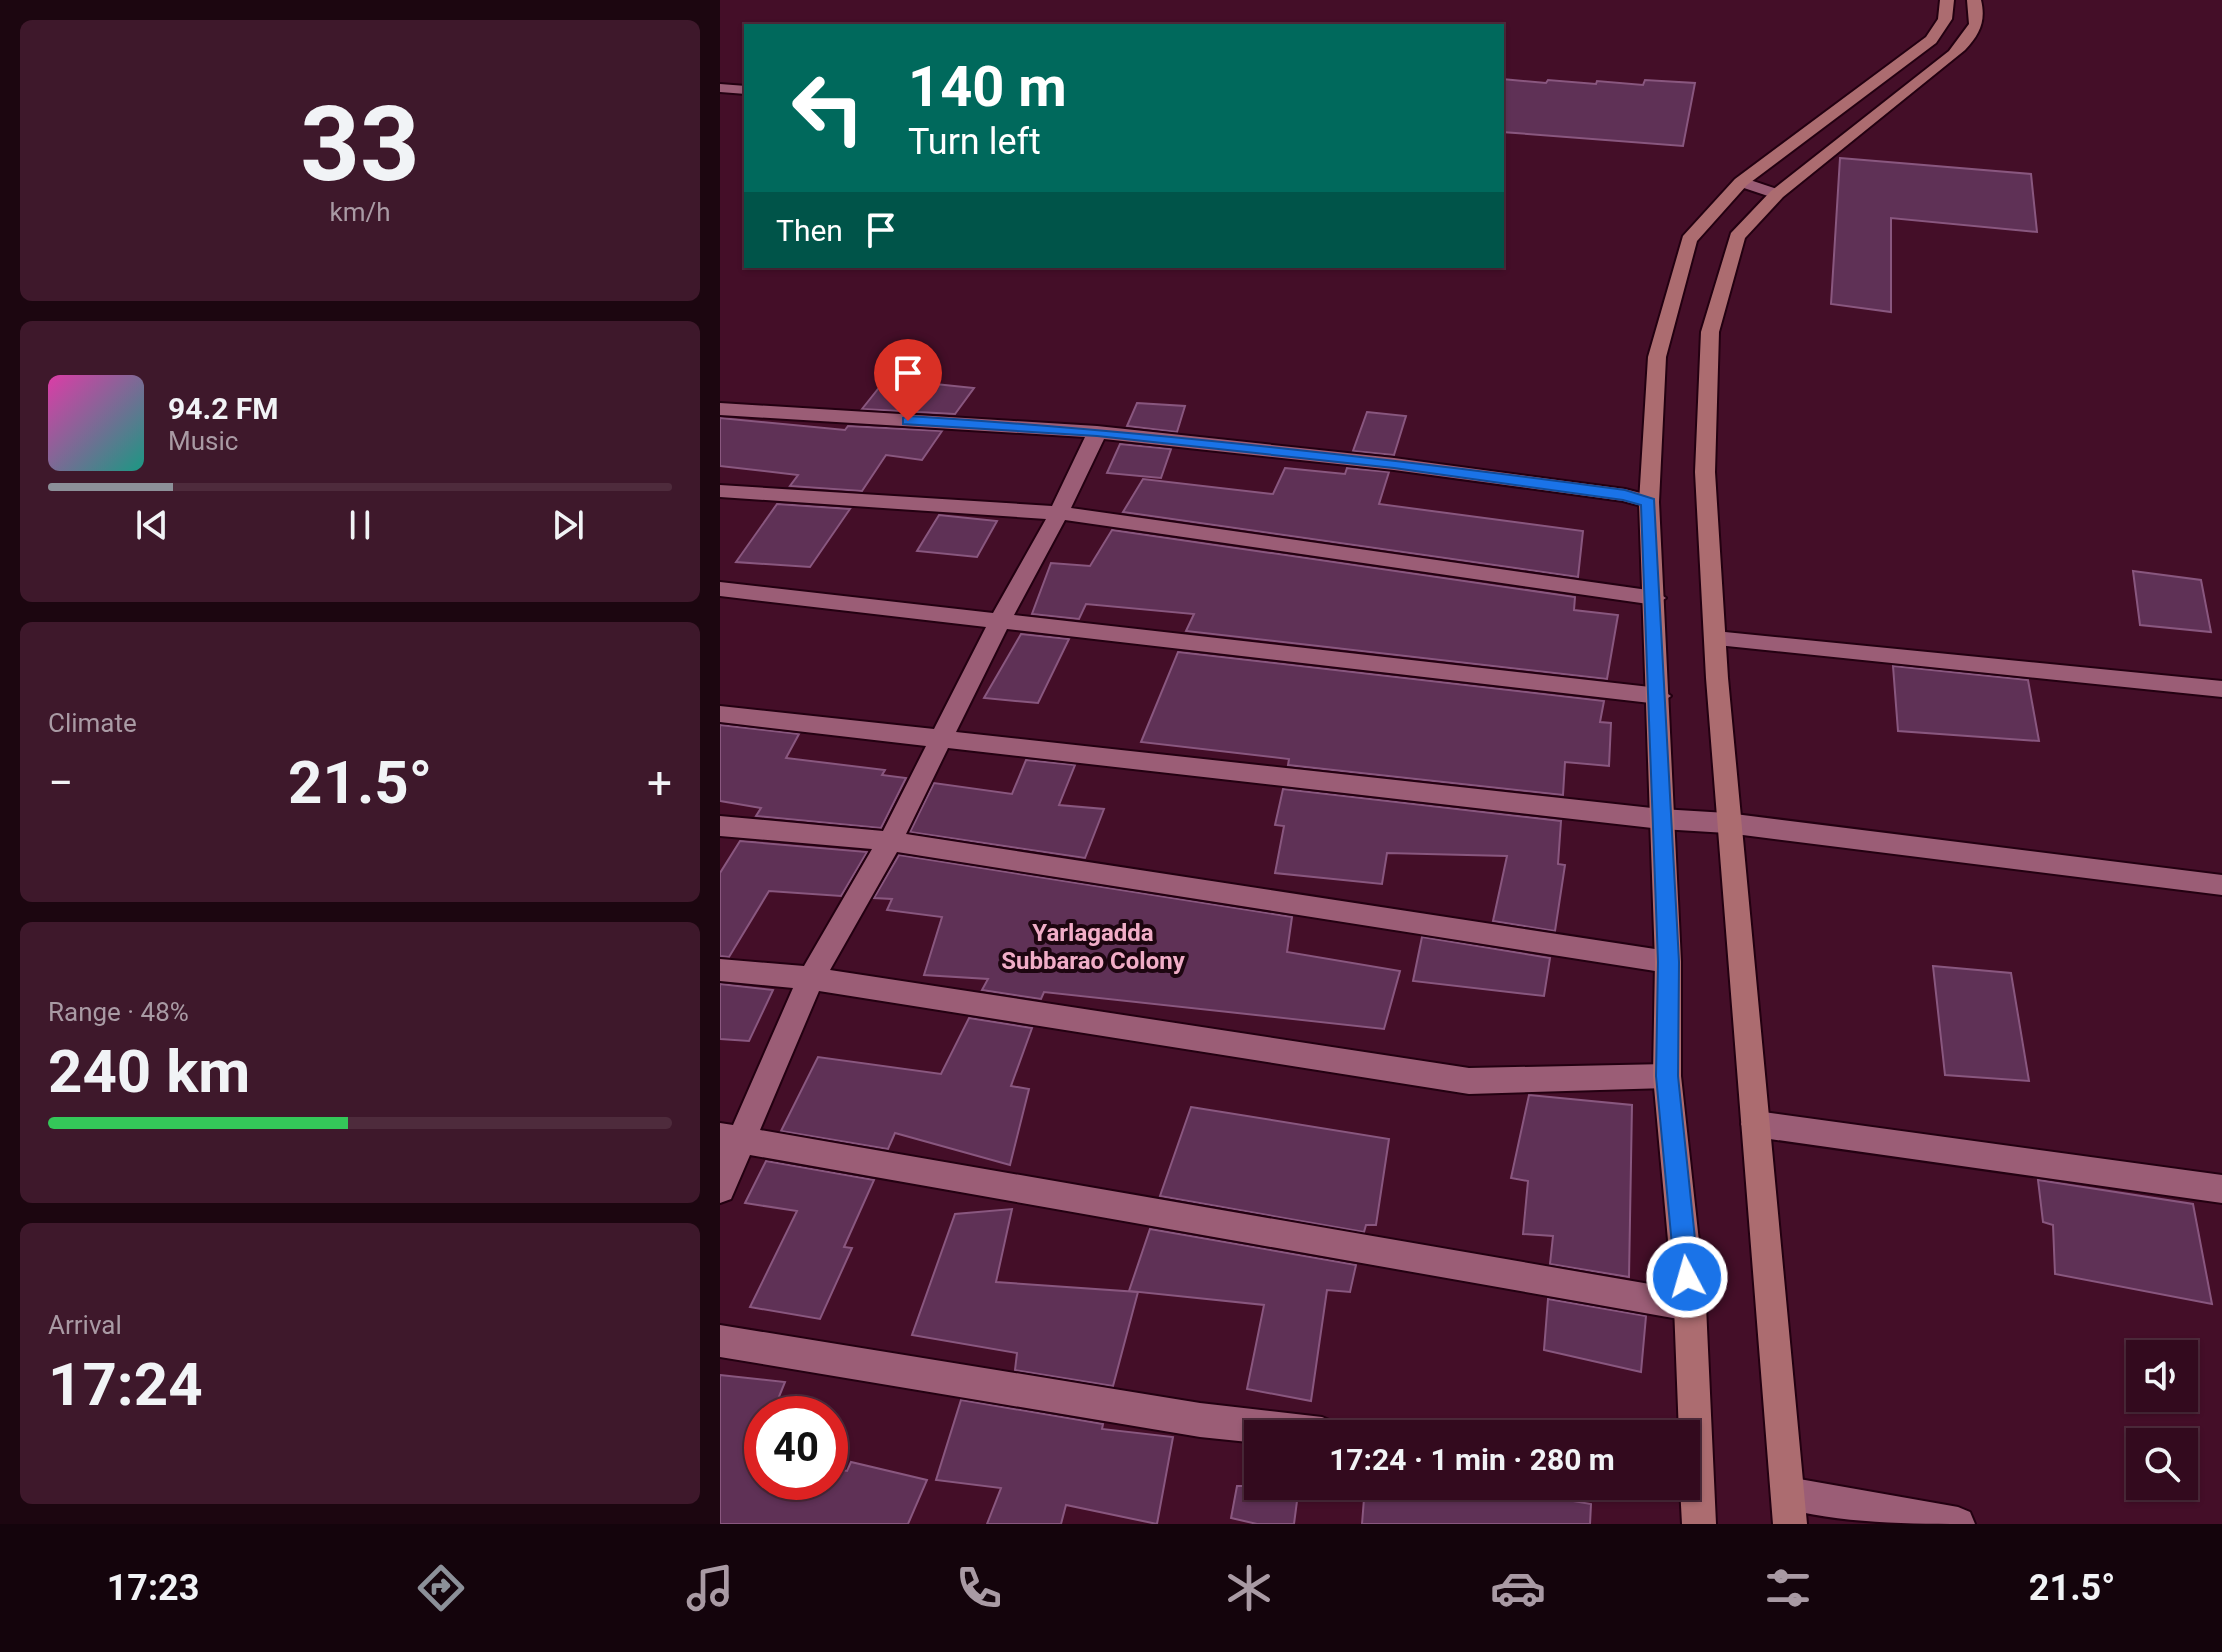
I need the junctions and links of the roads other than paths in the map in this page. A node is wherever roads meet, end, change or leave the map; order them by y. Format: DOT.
graph roads {
  1 [pos="1947,0"];
  2 [pos="1974,0"];
  3 [pos="720,88"];
  4 [pos="744,90"];
  5 [pos="1741,182"];
  6 [pos="1777,194"];
  7 [pos="720,409"];
  8 [pos="1097,432"];
  9 [pos="720,491"];
  10 [pos="1649,502"];
  11 [pos="1059,513"];
  12 [pos="720,589"];
  13 [pos="1655,598"];
  14 [pos="1000,620"];
  15 [pos="1715,639"];
  16 [pos="2222,689"];
  17 [pos="1659,696"];
  18 [pos="720,714"];
  19 [pos="941,741"];
  20 [pos="1661,819"];
  21 [pos="1727,823"];
  22 [pos="720,826"];
  23 [pos="890,841"];
  24 [pos="2222,885"];
  25 [pos="1668,962"];
  26 [pos="720,970"];
  27 [pos="811,978"];
  28 [pos="1667,1076"];
  29 [pos="1756,1124"];
  30 [pos="732,1138"];
  31 [pos="720,1189"];
  32 [pos="2222,1189"];
  33 [pos="1690,1306"];
  34 [pos="720,1341"];
  35 [pos="1691,1420"];
  36 [pos="1244,1425"];
  37 [pos="1696,1500"];
  38 [pos="1789,1509"];
  39 [pos="1699,1524"];
  40 [pos="1958,1524"];
  1 -- 5 [label="street"];
  2 -- 6 [label="street"];
  3 -- 4 [label="street"];
  5 -- 6 [label="street"];
  5 -- 10 [label="street"];
  6 -- 15 [label="street"];
  7 -- 8 [label="street"];
  8 -- 10 [label="street"];
  8 -- 11 [label="street"];
  9 -- 11 [label="street"];
  10 -- 13 [label="street"];
  11 -- 13 [label="street"];
  11 -- 14 [label="street"];
  12 -- 14 [label="street"];
  13 -- 17 [label="street"];
  14 -- 17 [label="street"];
  14 -- 19 [label="street"];
  15 -- 16 [label="street"];
  15 -- 21 [label="street"];
  17 -- 20 [label="street"];
  18 -- 19 [label="street"];
  19 -- 20 [label="street"];
  19 -- 23 [label="street"];
  20 -- 21 [label="street"];
  20 -- 25 [label="street"];
  21 -- 24 [label="street"];
  21 -- 29 [label="street"];
  22 -- 23 [label="street"];
  23 -- 25 [label="street"];
  23 -- 27 [label="street"];
  25 -- 28 [label="street"];
  26 -- 27 [label="street"];
  27 -- 28 [label="street"];
  27 -- 30 [label="street"];
  28 -- 33 [label="street"];
  29 -- 32 [label="street"];
  29 -- 38 [label="street"];
  30 -- 31 [label="street"];
  30 -- 33 [label="street"];
  33 -- 35 [label="street"];
  34 -- 36 [label="street"];
  37 -- 39 [label="street"];
  38 -- 40 [label="street"];
}
